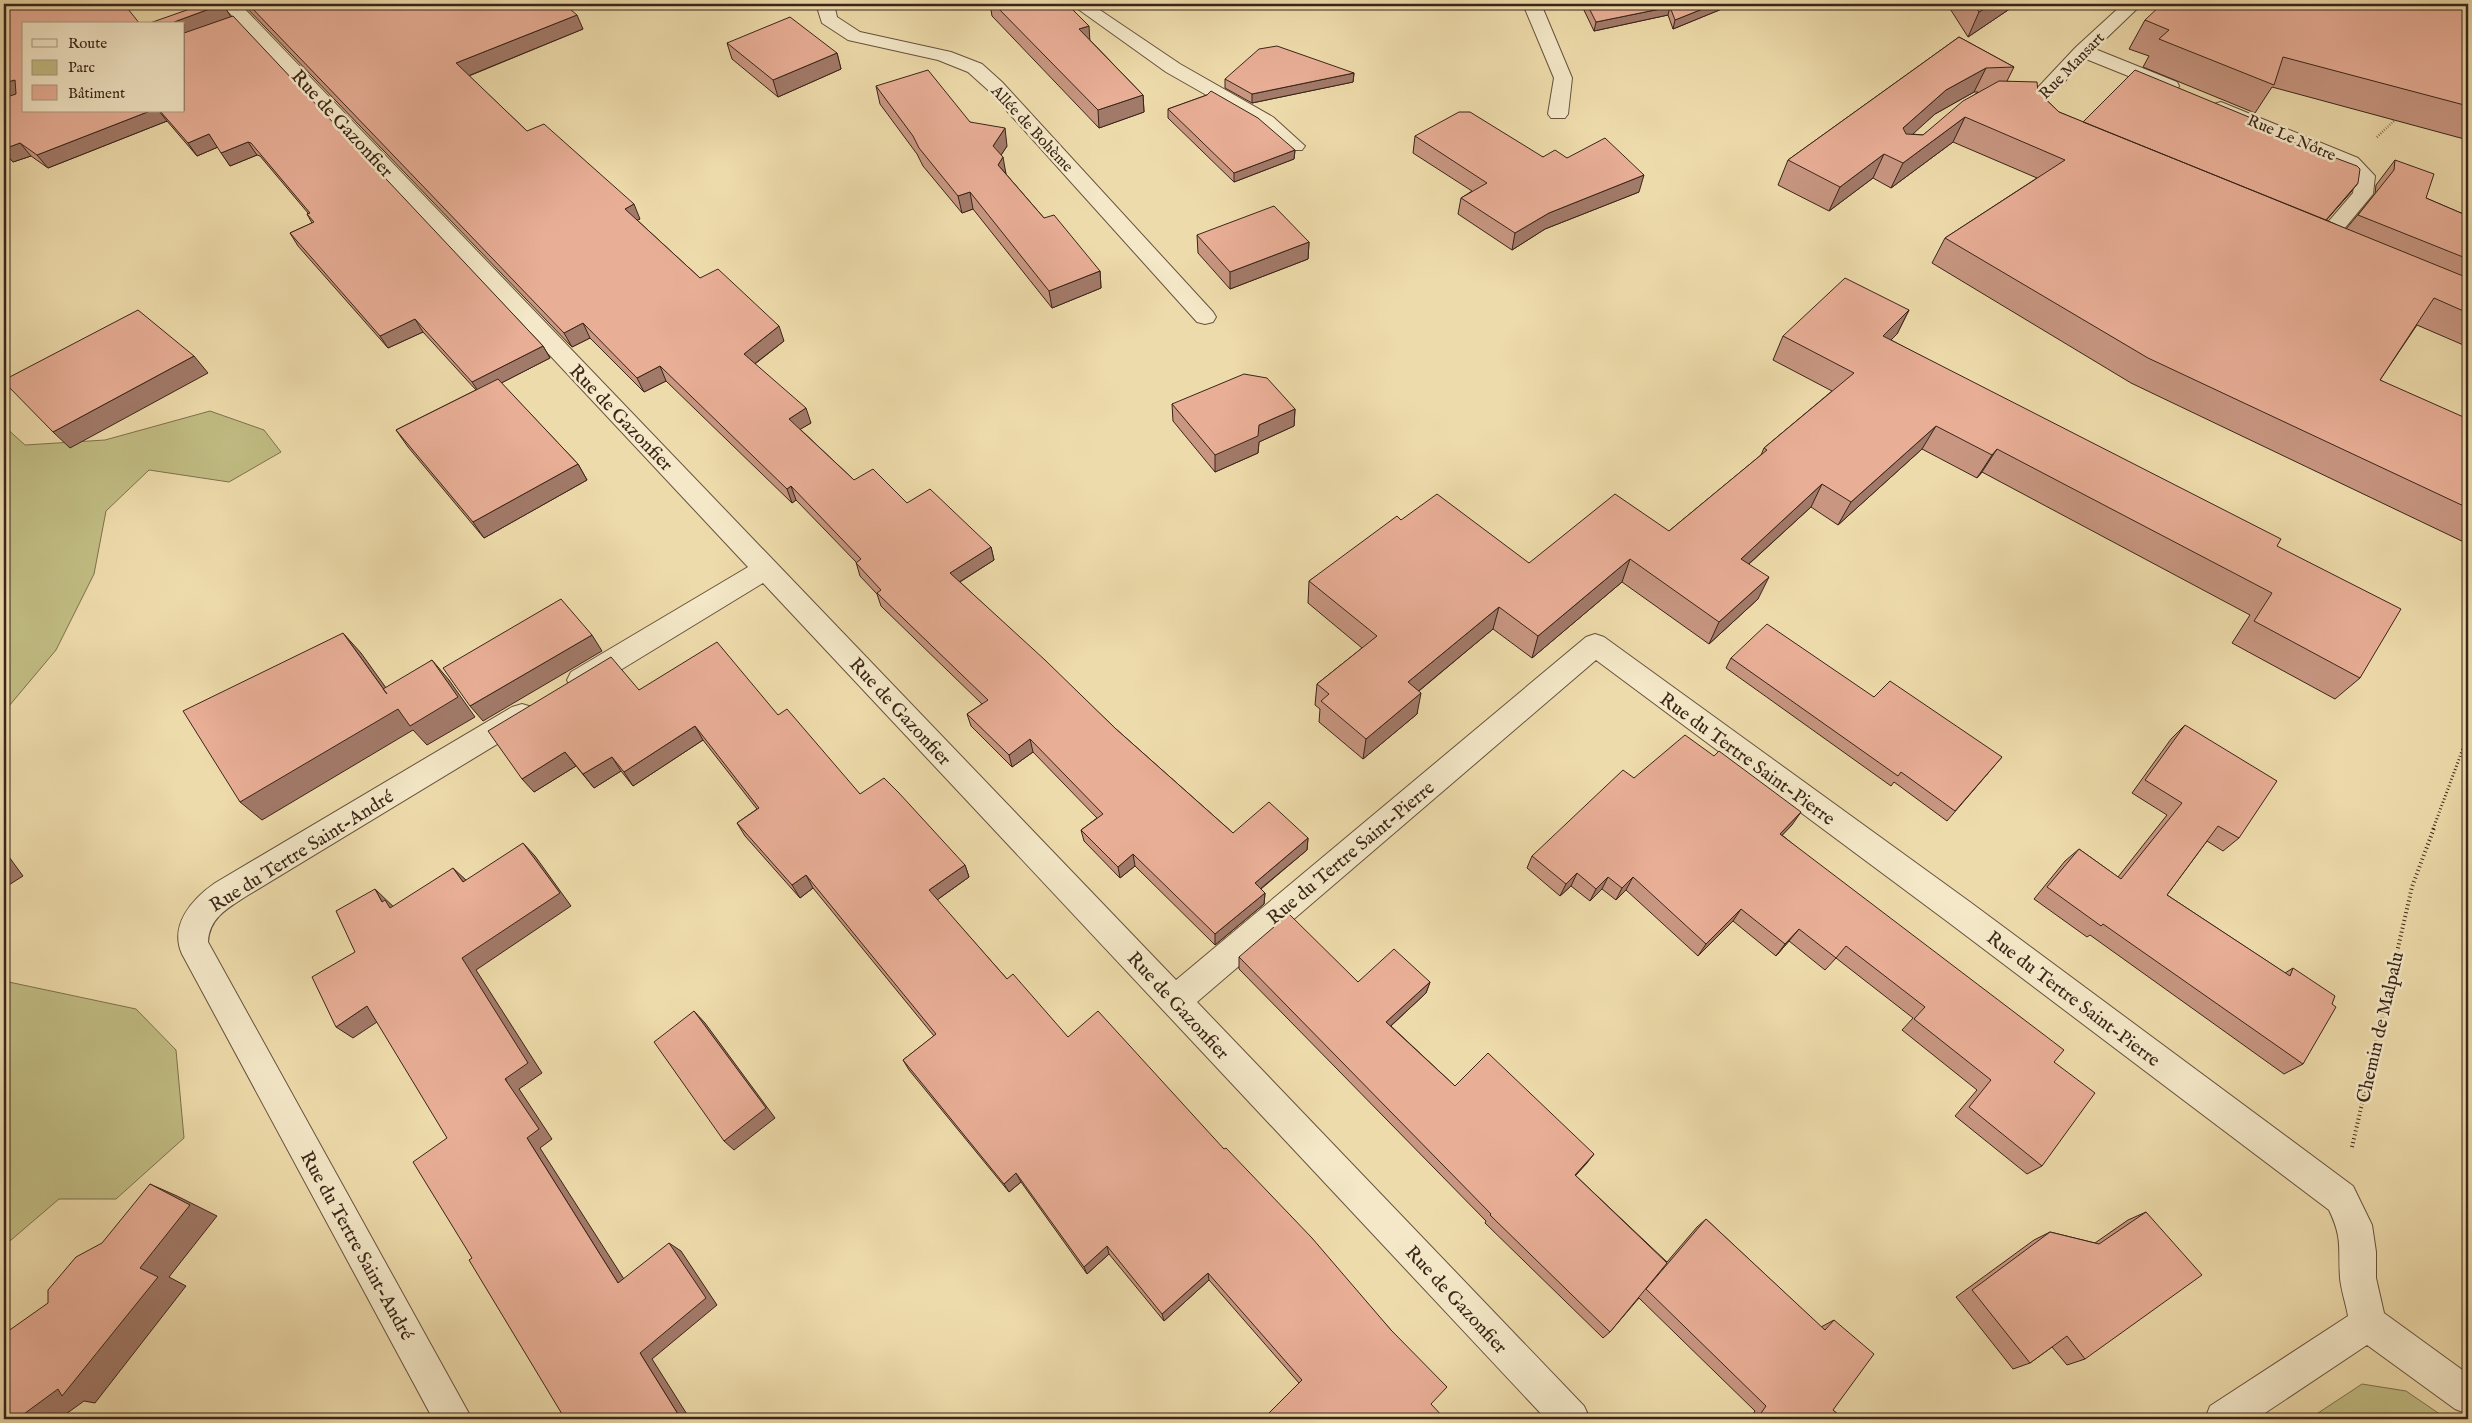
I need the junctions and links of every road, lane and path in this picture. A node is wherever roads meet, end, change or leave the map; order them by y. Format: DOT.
graph roads {
  1 [pos="825,4"];
  2 [pos="1080,4"];
  3 [pos="1532,4"];
  4 [pos="2133,4"];
  5 [pos="234,17"];
  6 [pos="2083,51"];
  7 [pos="1558,114"];
  8 [pos="2401,114"];
  9 [pos="2062,135"];
  10 [pos="1295,146"];
  11 [pos="2351,162"];
  12 [pos="2322,242"];
  13 [pos="1205,317"];
  14 [pos="766,569"];
  15 [pos="2468,735"];
  16 [pos="1175,1000"];
  17 [pos="2341,1198"];
  18 [pos="2368,1324"];
  19 [pos="2468,1396"];
  20 [pos="453,1419"];
  21 [pos="1570,1419"];
  22 [pos="2223,1419"];
  1 -- 13 [label="street, Allée de Bohème"];
  2 -- 10 [label="street"];
  3 -- 7 [label="street"];
  4 -- 6 [label="street, Rue Mansart"];
  5 -- 14 [label="street, Rue de Gazonfier"];
  6 -- 9 [label="street, Rue Mansart"];
  6 -- 11 [label="street, Rue Le Nôtre"];
  8 -- 11 [label="path"];
  11 -- 12 [label="street, Rue Le Nôtre"];
  14 -- 16 [label="street, Rue de Gazonfier"];
  14 -- 20 [label="street, Rue du Tertre Saint-André"];
  15 -- 17 [label="path, Chemin de Malpalu"];
  16 -- 17 [label="street, Rue du Tertre Saint-Pierre"];
  16 -- 21 [label="street, Rue de Gazonfier"];
  17 -- 18 [label="street"];
  18 -- 19 [label="street"];
  18 -- 22 [label="street"];
}
